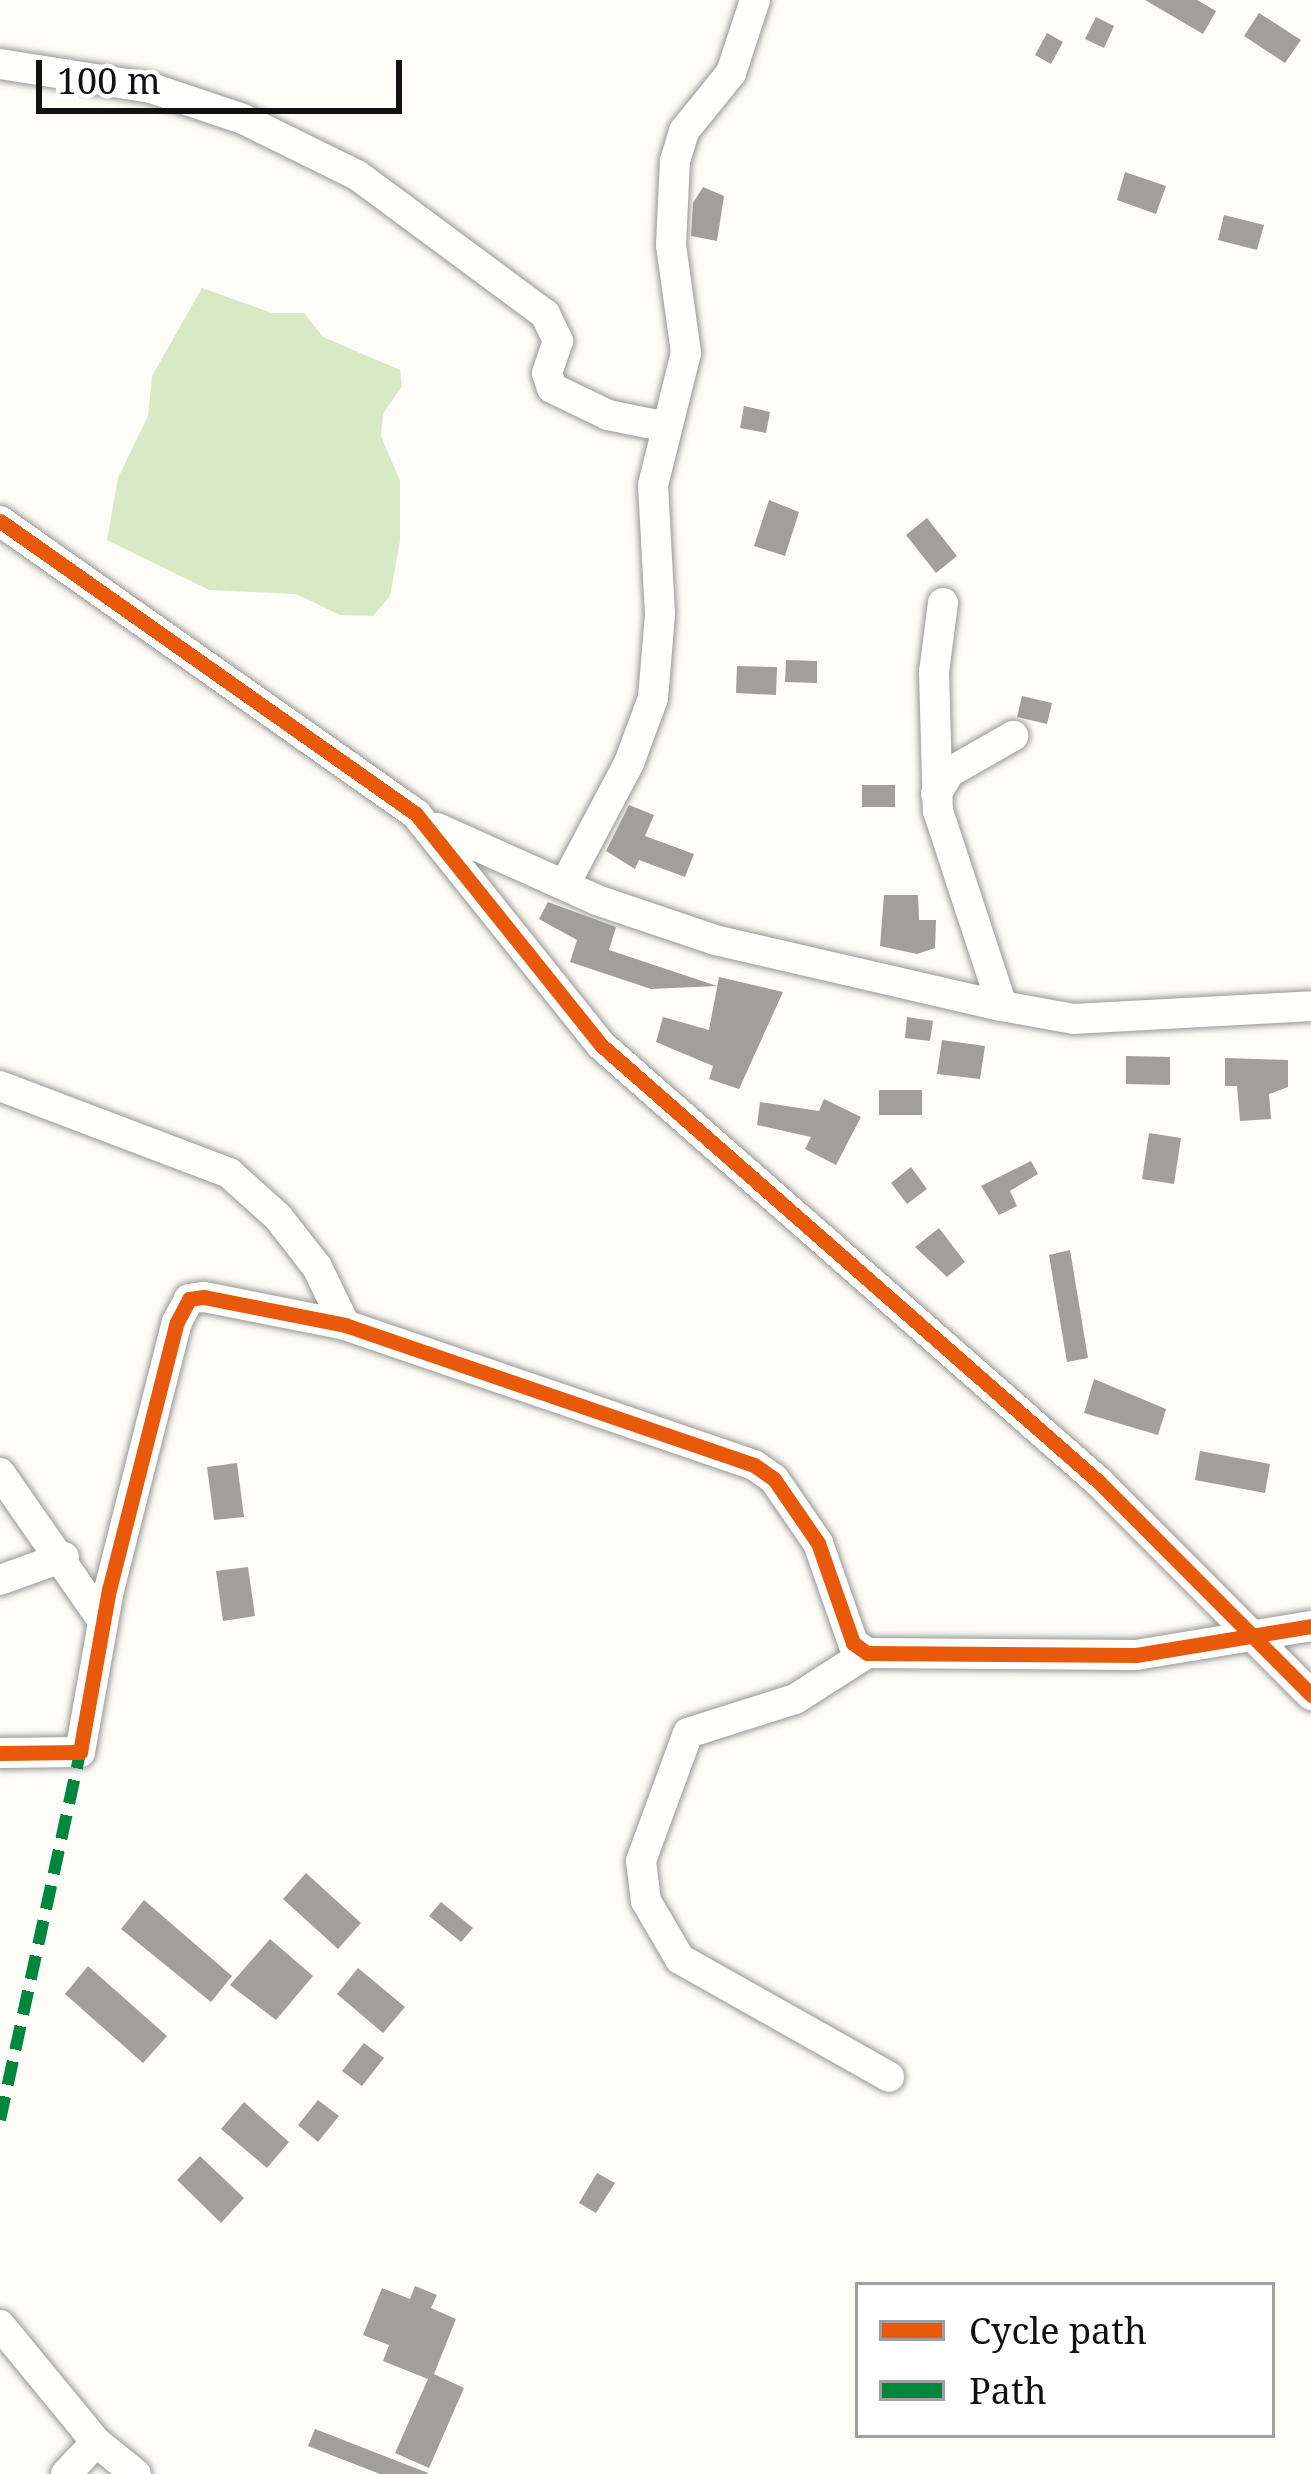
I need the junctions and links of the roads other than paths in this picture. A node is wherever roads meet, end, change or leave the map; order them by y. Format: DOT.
graph roads {
  1 [pos="755,0"];
  2 [pos="0,64"];
  3 [pos="662,426"];
  4 [pos="0,521"];
  5 [pos="943,603"];
  6 [pos="1013,736"];
  7 [pos="936,794"];
  8 [pos="416,814"];
  9 [pos="566,882"];
  10 [pos="1002,1006"];
  11 [pos="1311,1006"];
  12 [pos="0,1086"];
  13 [pos="345,1325"];
  14 [pos="0,1473"];
  15 [pos="64,1557"];
  16 [pos="0,1580"];
  17 [pos="103,1621"];
  18 [pos="1311,1626"];
  19 [pos="1246,1636"];
  20 [pos="867,1653"];
  21 [pos="1311,1695"];
  22 [pos="0,1753"];
  23 [pos="889,2077"];
  24 [pos="0,2325"];
  25 [pos="96,2442"];
  26 [pos="66,2474"];
  27 [pos="136,2474"];
  1 -- 3 [label="street"];
  2 -- 3 [label="street"];
  3 -- 9 [label="street"];
  4 -- 8 [label="street"];
  5 -- 7 [label="street"];
  6 -- 7 [label="street"];
  7 -- 10 [label="street"];
  8 -- 9 [label="street"];
  8 -- 19 [label="street"];
  9 -- 10 [label="street"];
  10 -- 11 [label="street"];
  12 -- 13 [label="street"];
  13 -- 17 [label="street"];
  13 -- 20 [label="street"];
  14 -- 15 [label="street"];
  15 -- 16 [label="street"];
  15 -- 17 [label="street"];
  17 -- 22 [label="street"];
  18 -- 19 [label="street"];
  19 -- 20 [label="street"];
  19 -- 21 [label="street"];
  20 -- 23 [label="street"];
  24 -- 25 [label="street"];
  25 -- 26 [label="street"];
  25 -- 27 [label="street"];
}
